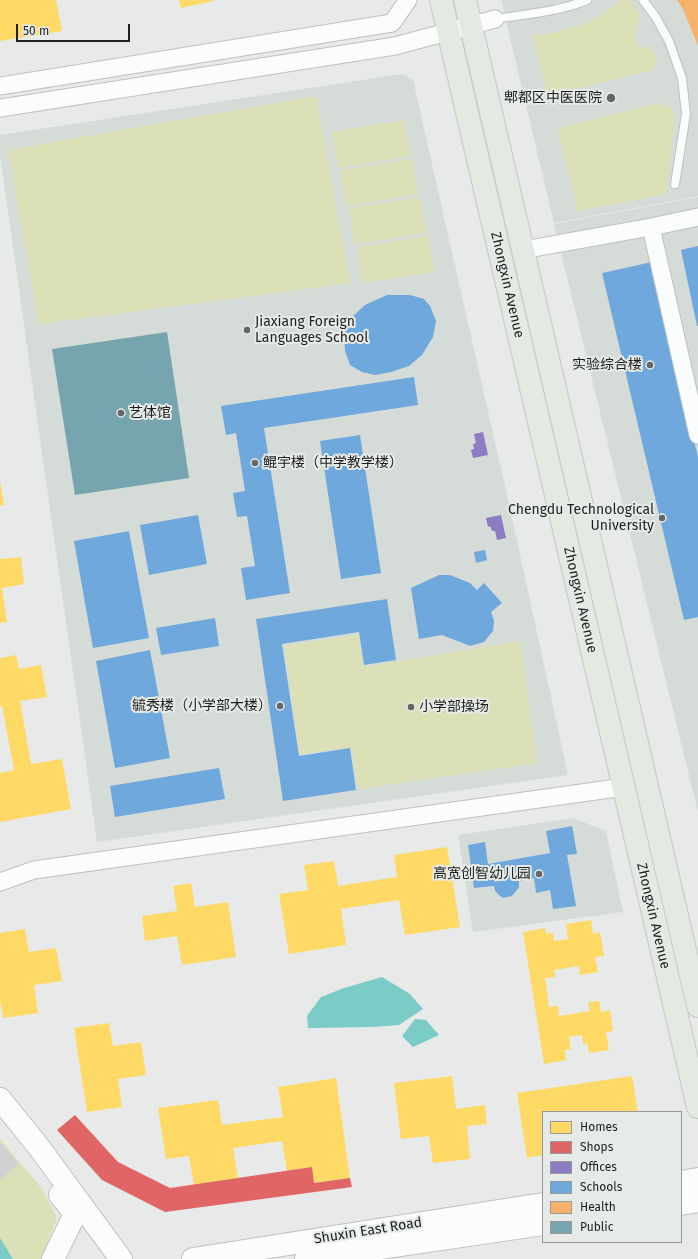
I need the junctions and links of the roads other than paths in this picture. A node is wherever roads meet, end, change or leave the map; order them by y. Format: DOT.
graph roads {
  1 [pos="408,0"];
  2 [pos="441,0"];
  3 [pos="465,0"];
  4 [pos="587,0"];
  5 [pos="643,0"];
  6 [pos="495,19"];
  7 [pos="471,25"];
  8 [pos="449,31"];
  9 [pos="0,86"];
  10 [pos="0,108"];
  11 [pos="675,184"];
  12 [pos="698,217"];
  13 [pos="651,227"];
  14 [pos="523,250"];
  15 [pos="698,434"];
  16 [pos="624,787"];
  17 [pos="0,882"];
  18 [pos="698,1006"];
  19 [pos="0,1099"];
  20 [pos="698,1107"];
  21 [pos="0,1118"];
  22 [pos="698,1179"];
  23 [pos="682,1182"];
  24 [pos="698,1201"];
  25 [pos="542,1204"];
  26 [pos="682,1204"];
  27 [pos="542,1224"];
  28 [pos="54,1259"];
  29 [pos="121,1259"];
  30 [pos="193,1259"];
  31 [pos="306,1259"];
  1 -- 9 [label="street"];
  2 -- 8 [label="main road, Zhongxin Avenue"];
  3 -- 7 [label="main road, Zhongxin Avenue"];
  4 -- 6 [label="lane"];
  5 -- 11 [label="lane"];
  6 -- 7 [label="street"];
  7 -- 8 [label="street"];
  7 -- 14 [label="main road, Zhongxin Avenue"];
  8 -- 10 [label="street"];
  8 -- 16 [label="main road, Zhongxin Avenue"];
  12 -- 13 [label="street"];
  13 -- 14 [label="street"];
  13 -- 15 [label="street"];
  14 -- 18 [label="main road, Zhongxin Avenue"];
  16 -- 17 [label="street"];
  16 -- 20 [label="main road, Zhongxin Avenue"];
  19 -- 29 [label="main road"];
  21 -- 28 [label="main road"];
  22 -- 23 [label="main road"];
  24 -- 26 [label="main road"];
  25 -- 30 [label="main road, Shuxin East Road"];
  27 -- 31 [label="main road, Shuxin East Road"];
}
